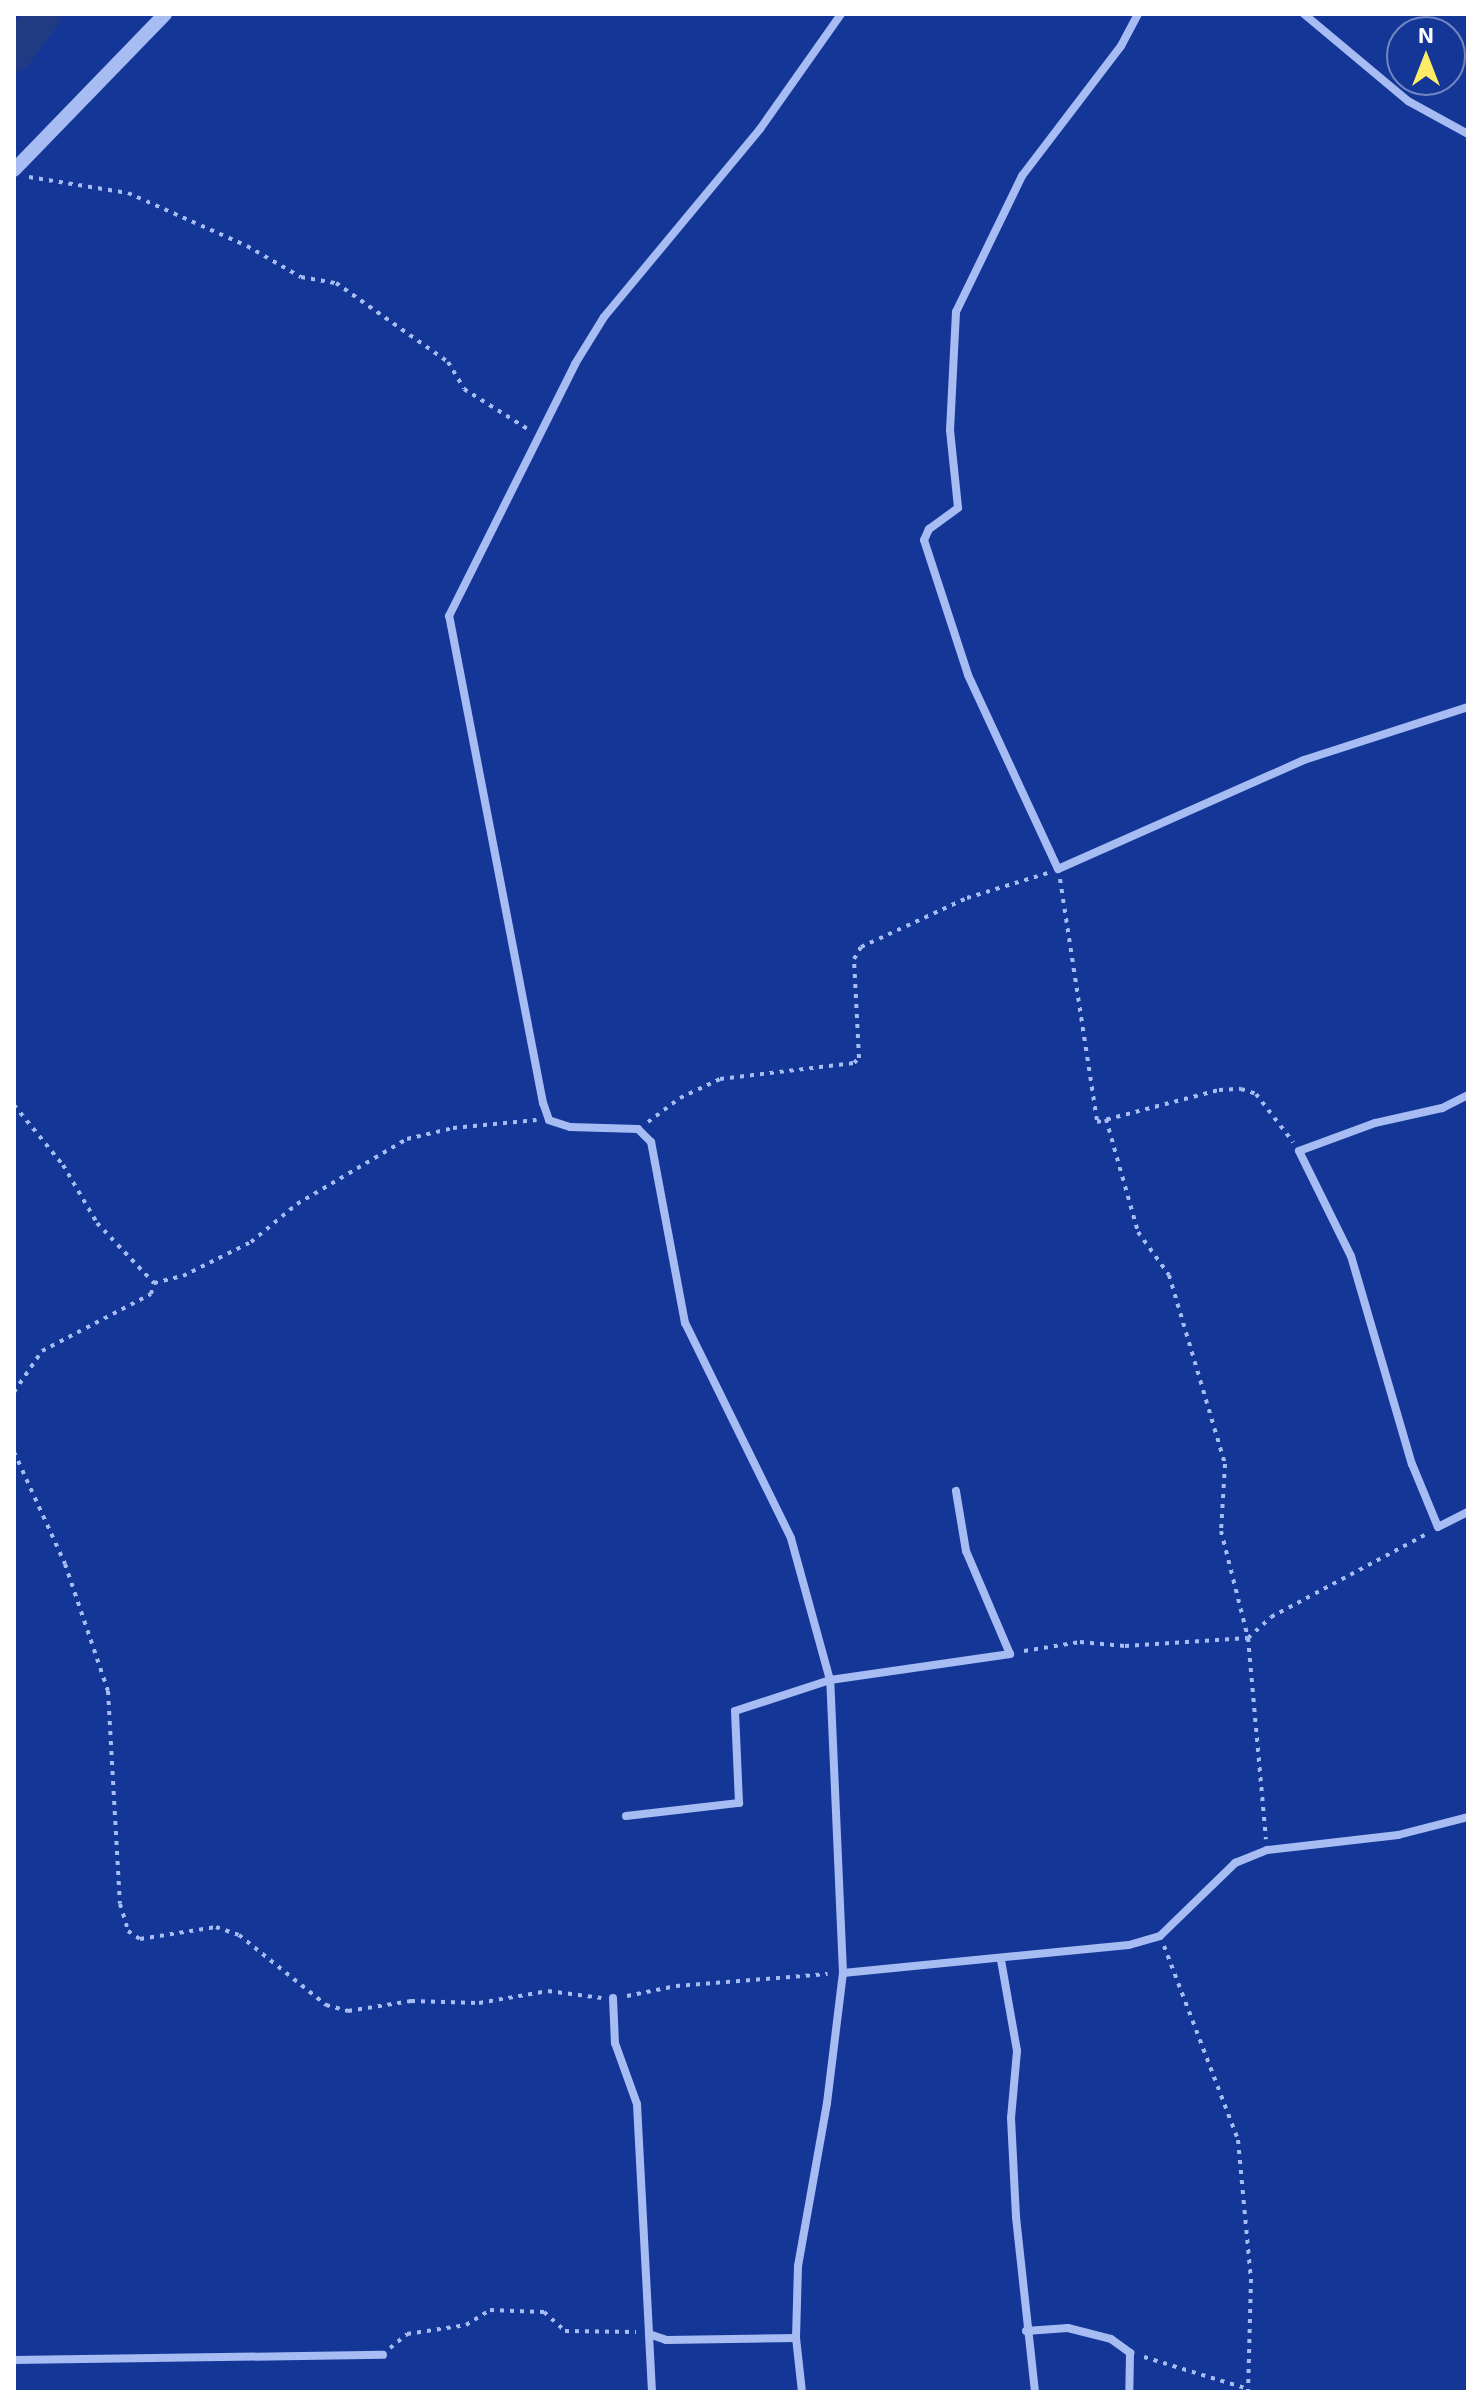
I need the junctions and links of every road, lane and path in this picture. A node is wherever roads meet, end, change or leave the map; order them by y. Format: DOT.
graph roads {
  1 [pos="165,14"];
  2 [pos="841,14"];
  3 [pos="1138,14"];
  4 [pos="1304,14"];
  5 [pos="1468,134"];
  6 [pos="19,173"];
  7 [pos="538,435"];
  8 [pos="1468,707"];
  9 [pos="1058,869"];
  10 [pos="1468,1095"];
  11 [pos="14,1105"];
  12 [pos="1106,1119"];
  13 [pos="549,1120"];
  14 [pos="645,1132"];
  15 [pos="1299,1151"];
  16 [pos="154,1283"];
  17 [pos="14,1392"];
  18 [pos="14,1452"];
  19 [pos="956,1491"];
  20 [pos="1468,1512"];
  21 [pos="1438,1527"];
  22 [pos="1248,1638"];
  23 [pos="1010,1654"];
  24 [pos="830,1680"];
  25 [pos="626,1816"];
  26 [pos="1468,1817"];
  27 [pos="1267,1850"];
  28 [pos="1160,1936"];
  29 [pos="1001,1960"];
  30 [pos="843,1973"];
  31 [pos="613,1998"];
  32 [pos="1026,2331"];
  33 [pos="649,2334"];
  34 [pos="796,2338"];
  35 [pos="1130,2353"];
  36 [pos="383,2355"];
  37 [pos="14,2360"];
  38 [pos="1246,2390"];
  39 [pos="652,2392"];
  40 [pos="802,2392"];
  41 [pos="1035,2392"];
  42 [pos="1129,2392"];
  1 -- 6 [label="street"];
  2 -- 7 [label="street"];
  3 -- 9 [label="street"];
  4 -- 5 [label="street"];
  6 -- 7 [label="path"];
  7 -- 13 [label="street"];
  8 -- 9 [label="street"];
  9 -- 12 [label="path"];
  9 -- 14 [label="path"];
  10 -- 15 [label="street"];
  11 -- 16 [label="path"];
  12 -- 15 [label="path"];
  12 -- 22 [label="path"];
  13 -- 14 [label="street"];
  13 -- 16 [label="path"];
  14 -- 24 [label="street"];
  15 -- 21 [label="street"];
  16 -- 17 [label="path"];
  18 -- 31 [label="path"];
  19 -- 23 [label="street"];
  20 -- 21 [label="street"];
  21 -- 22 [label="path"];
  22 -- 23 [label="path"];
  22 -- 27 [label="path"];
  23 -- 24 [label="street"];
  24 -- 25 [label="street"];
  24 -- 30 [label="street"];
  26 -- 27 [label="street"];
  27 -- 28 [label="street"];
  28 -- 29 [label="street"];
  28 -- 38 [label="path"];
  29 -- 30 [label="street"];
  29 -- 32 [label="street"];
  30 -- 31 [label="path"];
  30 -- 34 [label="street"];
  31 -- 33 [label="street"];
  32 -- 35 [label="street"];
  32 -- 41 [label="street"];
  33 -- 34 [label="street"];
  33 -- 36 [label="path"];
  33 -- 39 [label="street"];
  34 -- 40 [label="street"];
  35 -- 38 [label="path"];
  35 -- 42 [label="street"];
  36 -- 37 [label="street"];
}
